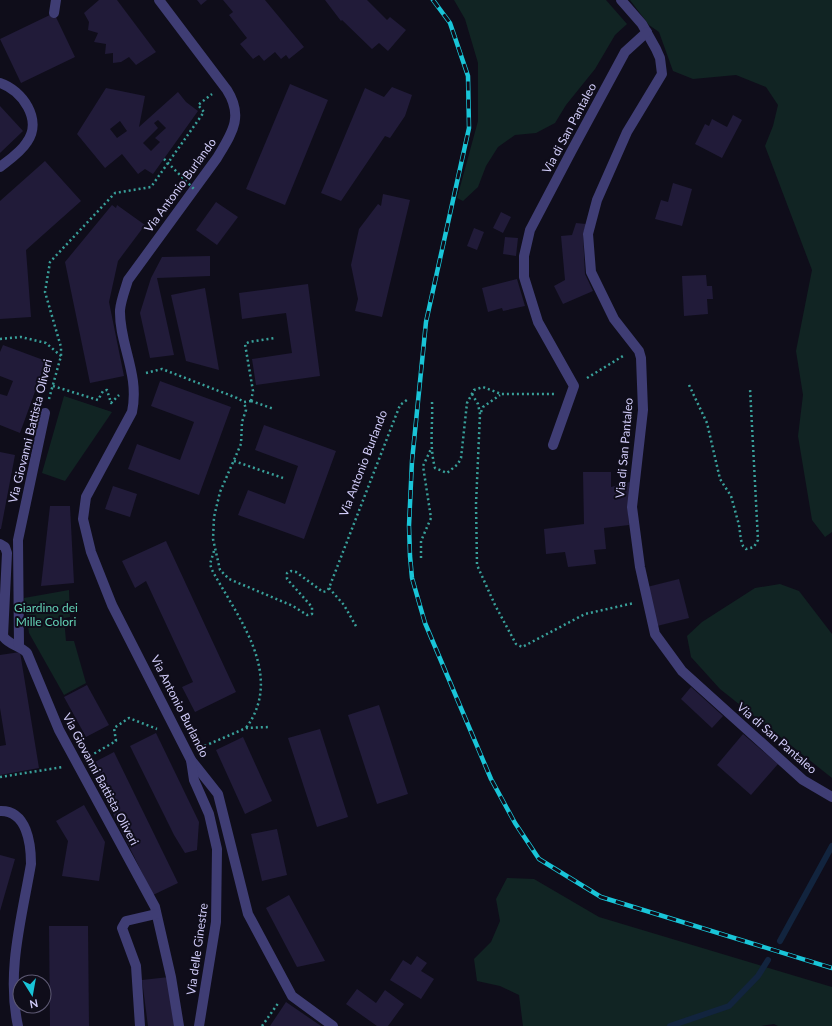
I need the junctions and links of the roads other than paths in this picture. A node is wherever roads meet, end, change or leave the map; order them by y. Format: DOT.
graph roads {
  1 [pos="56,0"];
  2 [pos="159,0"];
  3 [pos="621,0"];
  4 [pos="54,13"];
  5 [pos="647,32"];
  6 [pos="0,84"];
  7 [pos="0,167"];
  8 [pos="45,413"];
  9 [pos="553,445"];
  10 [pos="0,544"];
  11 [pos="18,646"];
  12 [pos="190,757"];
  13 [pos="832,797"];
  14 [pos="0,811"];
  15 [pos="156,914"];
  16 [pos="18,1026"];
  17 [pos="140,1026"];
  18 [pos="179,1026"];
  19 [pos="199,1026"];
  20 [pos="333,1026"];
  1 -- 4 [label="street"];
  2 -- 12 [label="street, Via Antonio Burlando"];
  3 -- 5 [label="street, Via di San Pantaleo"];
  5 -- 9 [label="street, Via di San Pantaleo"];
  5 -- 13 [label="street, Via di San Pantaleo"];
  6 -- 7 [label="street"];
  8 -- 11 [label="street, Via Giovanni Battista Oliveri"];
  10 -- 11 [label="street"];
  11 -- 15 [label="street, Via Giovanni Battista Oliveri"];
  12 -- 19 [label="street, Via delle Ginestre"];
  12 -- 20 [label="street, Via Antonio Burlando"];
  14 -- 16 [label="street"];
  15 -- 17 [label="street"];
  15 -- 18 [label="street, Via Giovanni Battista Oliveri"];
}
